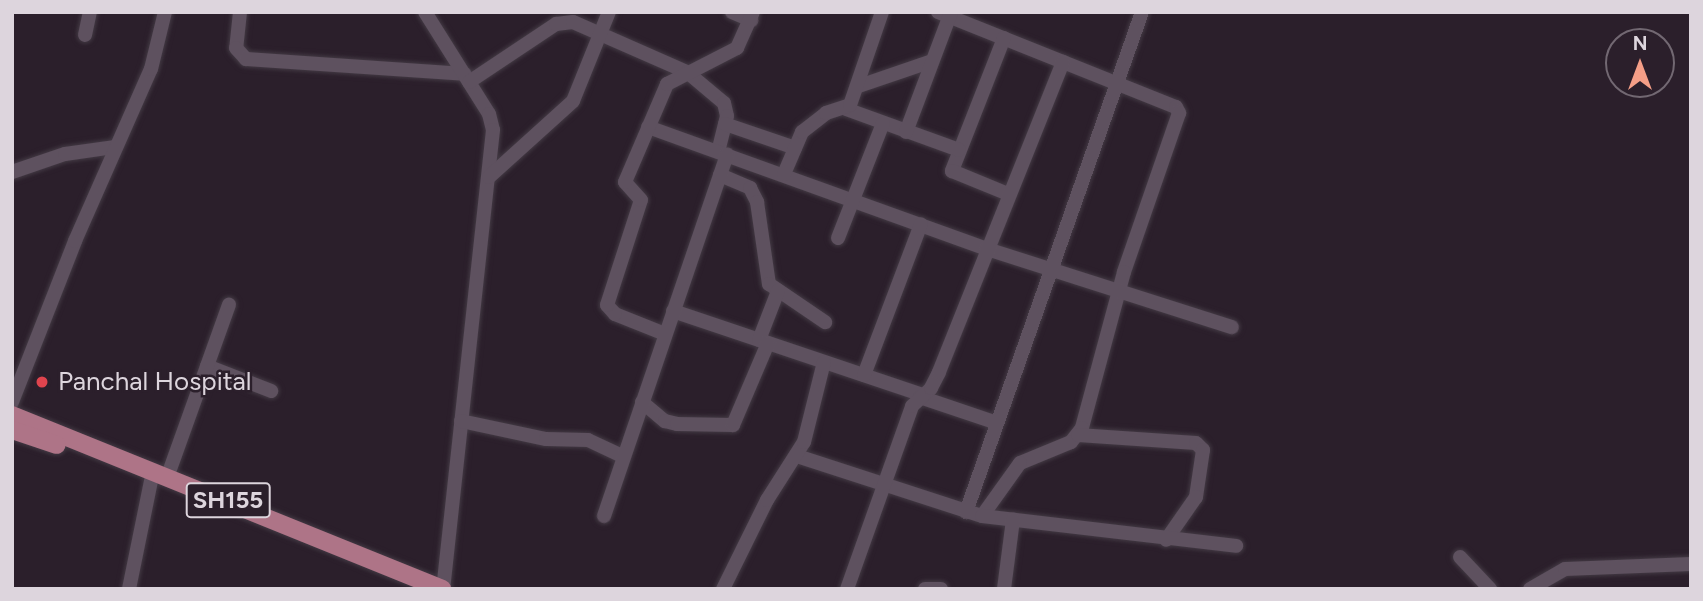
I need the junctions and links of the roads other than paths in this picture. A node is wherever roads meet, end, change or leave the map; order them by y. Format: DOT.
graph roads {
  1 [pos="90,12"];
  2 [pos="165,12"];
  3 [pos="240,12"];
  4 [pos="425,12"];
  5 [pos="609,12"];
  6 [pos="732,12"];
  7 [pos="882,12"];
  8 [pos="1142,12"];
  9 [pos="946,13"];
  10 [pos="752,16"];
  11 [pos="601,34"];
  12 [pos="85,35"];
  13 [pos="1004,38"];
  14 [pos="932,61"];
  15 [pos="1063,62"];
  16 [pos="687,72"];
  17 [pos="466,78"];
  18 [pos="1115,83"];
  19 [pos="859,86"];
  20 [pos="846,109"];
  21 [pos="883,123"];
  22 [pos="725,124"];
  23 [pos="648,127"];
  24 [pos="906,132"];
  25 [pos="114,147"];
  26 [pos="795,148"];
  27 [pos="959,150"];
  28 [pos="722,153"];
  29 [pos="12,172"];
  30 [pos="784,174"];
  31 [pos="720,175"];
  32 [pos="489,177"];
  33 [pos="1008,194"];
  34 [pos="855,200"];
  35 [pos="921,224"];
  36 [pos="838,238"];
  37 [pos="987,249"];
  38 [pos="1051,270"];
  39 [pos="778,291"];
  40 [pos="1118,293"];
  41 [pos="229,305"];
  42 [pos="673,311"];
  43 [pos="825,322"];
  44 [pos="1232,327"];
  45 [pos="665,334"];
  46 [pos="763,341"];
  47 [pos="824,362"];
  48 [pos="207,366"];
  49 [pos="864,375"];
  50 [pos="271,391"];
  51 [pos="922,396"];
  52 [pos="12,402"];
  53 [pos="642,402"];
  54 [pos="12,415"];
  55 [pos="461,421"];
  56 [pos="997,423"];
  57 [pos="12,430"];
  58 [pos="1078,435"];
  59 [pos="622,457"];
  60 [pos="797,457"];
  61 [pos="160,475"];
  62 [pos="885,486"];
  63 [pos="966,512"];
  64 [pos="604,516"];
  65 [pos="982,516"];
  66 [pos="1013,520"];
  67 [pos="1166,540"];
  68 [pos="1236,546"];
  69 [pos="1460,557"];
  70 [pos="1691,565"];
  71 [pos="129,589"];
  72 [pos="425,589"];
  73 [pos="443,589"];
  74 [pos="723,589"];
  75 [pos="847,589"];
  76 [pos="925,589"];
  77 [pos="941,589"];
  78 [pos="1004,589"];
  79 [pos="1490,589"];
  80 [pos="1530,589"];
  1 -- 12 [label="street"];
  2 -- 25 [label="street"];
  3 -- 17 [label="street"];
  4 -- 17 [label="street"];
  5 -- 11 [label="street"];
  6 -- 10 [label="street"];
  7 -- 19 [label="street"];
  8 -- 18 [label="street"];
  9 -- 13 [label="street"];
  9 -- 14 [label="street"];
  10 -- 16 [label="street"];
  11 -- 16 [label="street"];
  11 -- 17 [label="street"];
  11 -- 32 [label="street"];
  13 -- 15 [label="street"];
  13 -- 27 [label="street"];
  14 -- 19 [label="street"];
  14 -- 24 [label="street"];
  15 -- 18 [label="street"];
  15 -- 33 [label="street"];
  16 -- 22 [label="street"];
  16 -- 23 [label="street"];
  17 -- 32 [label="street"];
  18 -- 38 [label="street"];
  18 -- 40 [label="street"];
  19 -- 20 [label="street"];
  20 -- 21 [label="street"];
  20 -- 26 [label="street"];
  21 -- 24 [label="street"];
  21 -- 34 [label="street"];
  22 -- 26 [label="street"];
  22 -- 28 [label="street"];
  23 -- 28 [label="street"];
  23 -- 45 [label="street"];
  24 -- 27 [label="street"];
  25 -- 29 [label="street"];
  25 -- 52 [label="street"];
  26 -- 30 [label="street"];
  27 -- 33 [label="street"];
  28 -- 30 [label="street"];
  28 -- 31 [label="street"];
  30 -- 34 [label="street"];
  31 -- 39 [label="street"];
  31 -- 42 [label="street"];
  32 -- 55 [label="street"];
  33 -- 37 [label="street"];
  34 -- 35 [label="street"];
  34 -- 36 [label="street"];
  35 -- 37 [label="street"];
  35 -- 49 [label="street"];
  37 -- 38 [label="street"];
  37 -- 51 [label="street"];
  38 -- 40 [label="street"];
  38 -- 56 [label="street"];
  39 -- 43 [label="street"];
  39 -- 46 [label="street"];
  40 -- 44 [label="street"];
  40 -- 58 [label="street"];
  41 -- 48 [label="street"];
  42 -- 45 [label="street"];
  42 -- 46 [label="street"];
  45 -- 53 [label="street"];
  46 -- 47 [label="street"];
  46 -- 53 [label="street"];
  47 -- 49 [label="street"];
  47 -- 60 [label="street"];
  48 -- 50 [label="street"];
  48 -- 61 [label="street"];
  49 -- 51 [label="street"];
  51 -- 56 [label="street"];
  51 -- 62 [label="street"];
  53 -- 59 [label="street"];
  54 -- 61 [label="main road, SH155"];
  55 -- 59 [label="street"];
  55 -- 73 [label="street"];
  56 -- 63 [label="street"];
  57 -- 61 [label="main road, SH155"];
  58 -- 65 [label="street"];
  58 -- 67 [label="street"];
  59 -- 64 [label="street"];
  60 -- 62 [label="street"];
  60 -- 74 [label="street"];
  61 -- 71 [label="street"];
  61 -- 72 [label="main road, SH155"];
  61 -- 73 [label="main road, SH155"];
  62 -- 63 [label="street"];
  62 -- 75 [label="street"];
  63 -- 65 [label="street"];
  65 -- 66 [label="street"];
  66 -- 67 [label="street"];
  66 -- 78 [label="street"];
  67 -- 68 [label="street"];
  69 -- 79 [label="street"];
  70 -- 80 [label="street"];
  76 -- 77 [label="street"];
}
